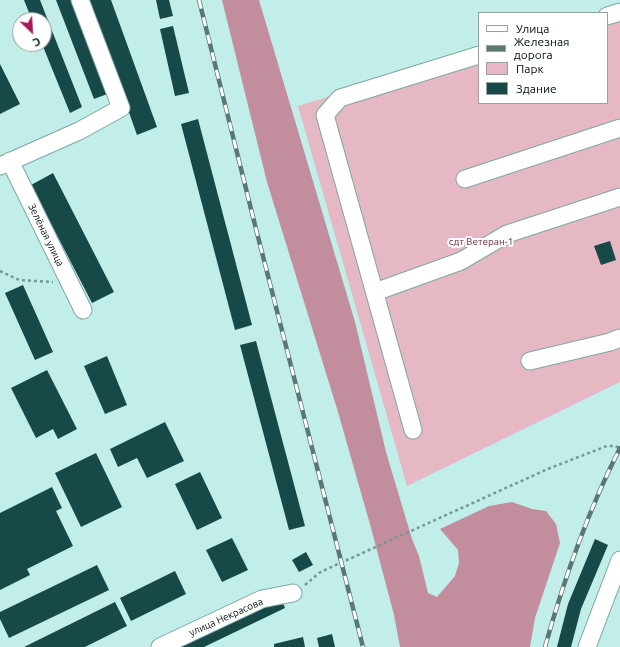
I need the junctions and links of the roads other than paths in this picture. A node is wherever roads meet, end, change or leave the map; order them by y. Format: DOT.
graph roads {
  1 [pos="80,0"];
  2 [pos="620,12"];
  3 [pos="608,16"];
  4 [pos="478,55"];
  5 [pos="620,128"];
  6 [pos="3,163"];
  7 [pos="465,179"];
  8 [pos="620,197"];
  9 [pos="375,292"];
  10 [pos="82,310"];
  11 [pos="620,338"];
  12 [pos="530,361"];
  13 [pos="413,430"];
  14 [pos="620,560"];
  15 [pos="293,593"];
  16 [pos="160,647"];
  17 [pos="587,647"];
  1 -- 6 [label="street"];
  2 -- 3 [label="street"];
  4 -- 9 [label="street"];
  5 -- 7 [label="street"];
  6 -- 10 [label="street, Зелёная улица"];
  8 -- 9 [label="street"];
  9 -- 13 [label="street"];
  11 -- 12 [label="street"];
  14 -- 17 [label="street"];
  15 -- 16 [label="street, улица Некрасова"];
}
